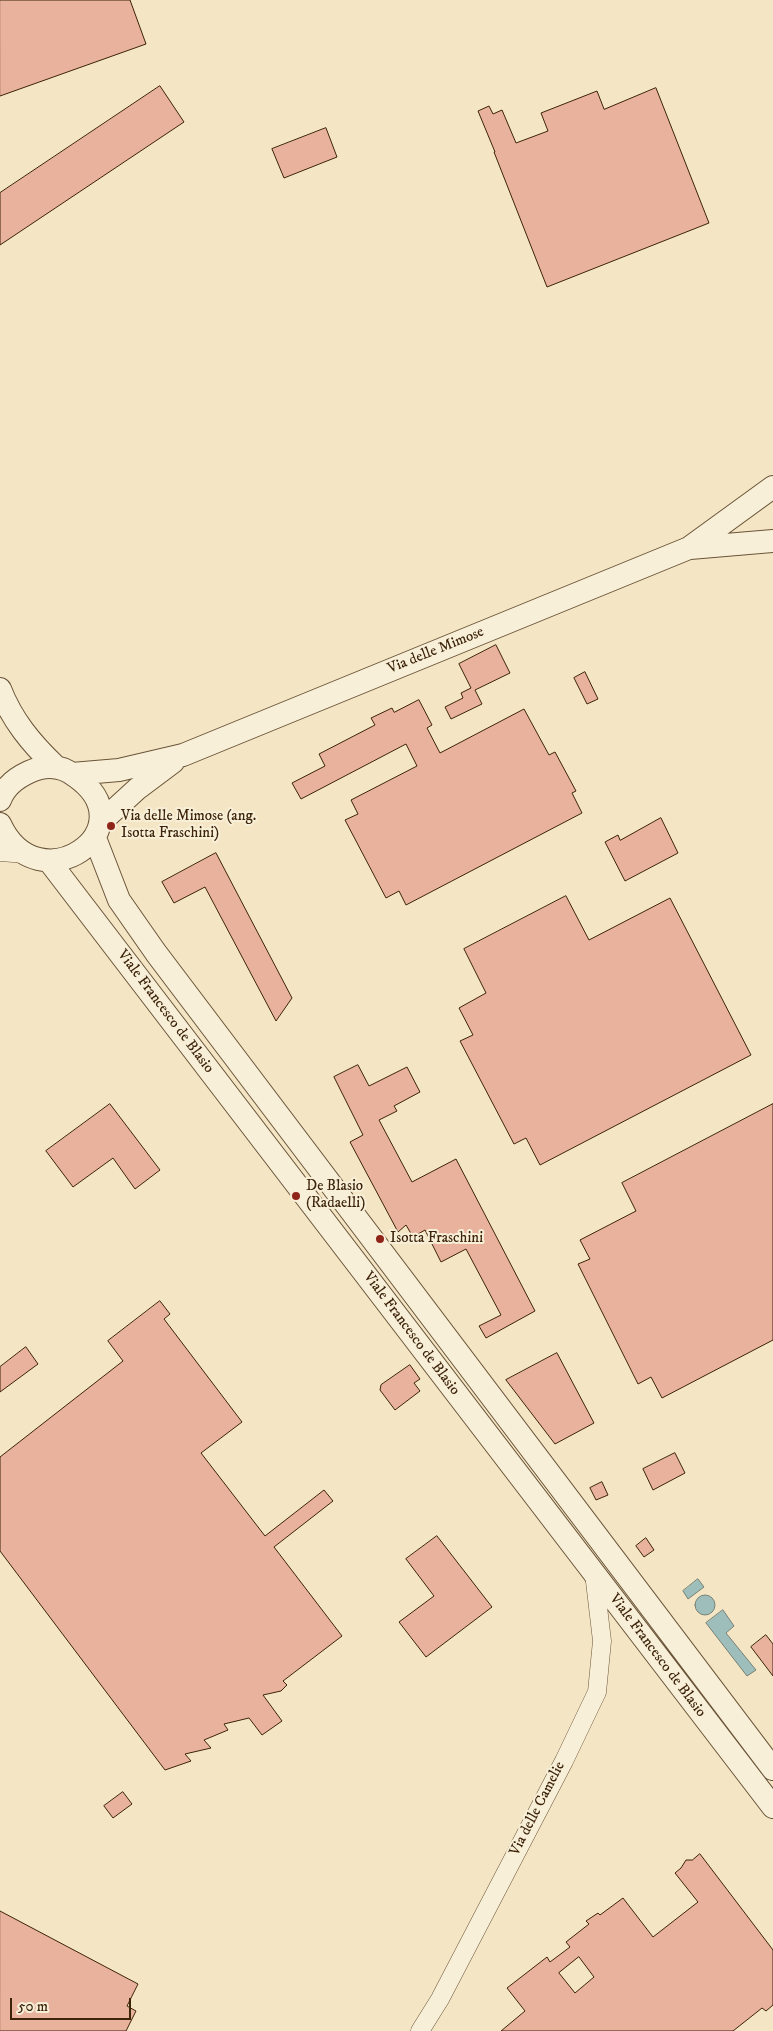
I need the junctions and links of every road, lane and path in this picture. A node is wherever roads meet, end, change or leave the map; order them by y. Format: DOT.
graph roads {
  1 [pos="773,487"];
  2 [pos="773,540"];
  3 [pos="689,548"];
  4 [pos="0,689"];
  5 [pos="184,755"];
  6 [pos="63,770"];
  7 [pos="1,793"];
  8 [pos="0,824"];
  9 [pos="98,830"];
  10 [pos="0,852"];
  11 [pos="26,854"];
  12 [pos="49,861"];
  13 [pos="594,1573"];
  14 [pos="773,1769"];
  15 [pos="773,1807"];
  16 [pos="420,2031"];
  1 -- 3 [label="street, Via delle Mimose"];
  2 -- 3 [label="street, Via delle Mimose"];
  3 -- 5 [label="street, Via delle Mimose"];
  4 -- 6 [label="street, Viale Francesco de Blasio"];
  5 -- 6 [label="street, Via delle Mimose"];
  5 -- 9 [label="street, Via delle Mimose"];
  6 -- 7 [label="street, Via delle Mimose"];
  6 -- 9 [label="street, Viale Francesco de Blasio"];
  8 -- 11 [label="street"];
  9 -- 12 [label="street, Via delle Mimose"];
  9 -- 14 [label="street, Viale Francesco de Blasio"];
  10 -- 11 [label="street"];
  11 -- 12 [label="street"];
  12 -- 13 [label="street, Viale Francesco de Blasio"];
  13 -- 15 [label="street, Viale Francesco de Blasio"];
  13 -- 16 [label="street, Via delle Camelie"];
}
